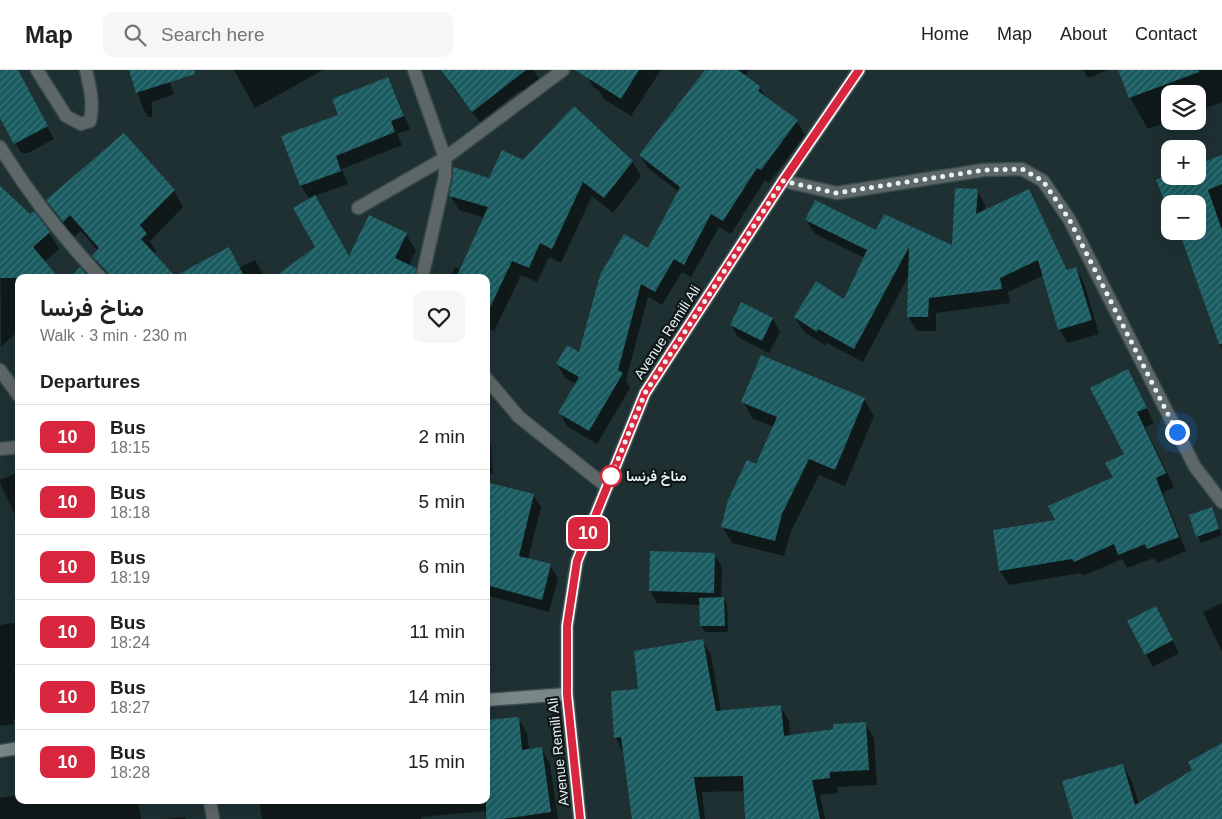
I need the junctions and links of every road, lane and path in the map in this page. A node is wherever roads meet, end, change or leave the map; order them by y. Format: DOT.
graph roads {
  1 [pos="37,70"];
  2 [pos="86,70"];
  3 [pos="414,70"];
  4 [pos="563,70"];
  5 [pos="859,70"];
  6 [pos="0,147"];
  7 [pos="445,158"];
  8 [pos="783,181"];
  9 [pos="358,208"];
  10 [pos="97,274"];
  11 [pos="423,274"];
  12 [pos="0,370"];
  13 [pos="490,383"];
  14 [pos="15,391"];
  15 [pos="15,447"];
  16 [pos="0,449"];
  17 [pos="606,487"];
  18 [pos="1222,502"];
  19 [pos="567,694"];
  20 [pos="490,700"];
  21 [pos="15,749"];
  22 [pos="0,751"];
  23 [pos="211,804"];
  24 [pos="213,819"];
  25 [pos="580,819"];
  1 -- 2 [label="street"];
  3 -- 7 [label="street"];
  4 -- 7 [label="street"];
  5 -- 8 [label="main road, Avenue Remili Ali"];
  6 -- 10 [label="street"];
  7 -- 9 [label="street"];
  7 -- 11 [label="street"];
  8 -- 17 [label="main road, Avenue Remili Ali"];
  8 -- 18 [label="street"];
  12 -- 14 [label="street"];
  13 -- 17 [label="street"];
  15 -- 16 [label="street"];
  17 -- 19 [label="main road, Avenue Remili Ali"];
  19 -- 20 [label="main road"];
  19 -- 25 [label="main road, Avenue Remili Ali"];
  21 -- 22 [label="main road"];
  23 -- 24 [label="street"];
}
